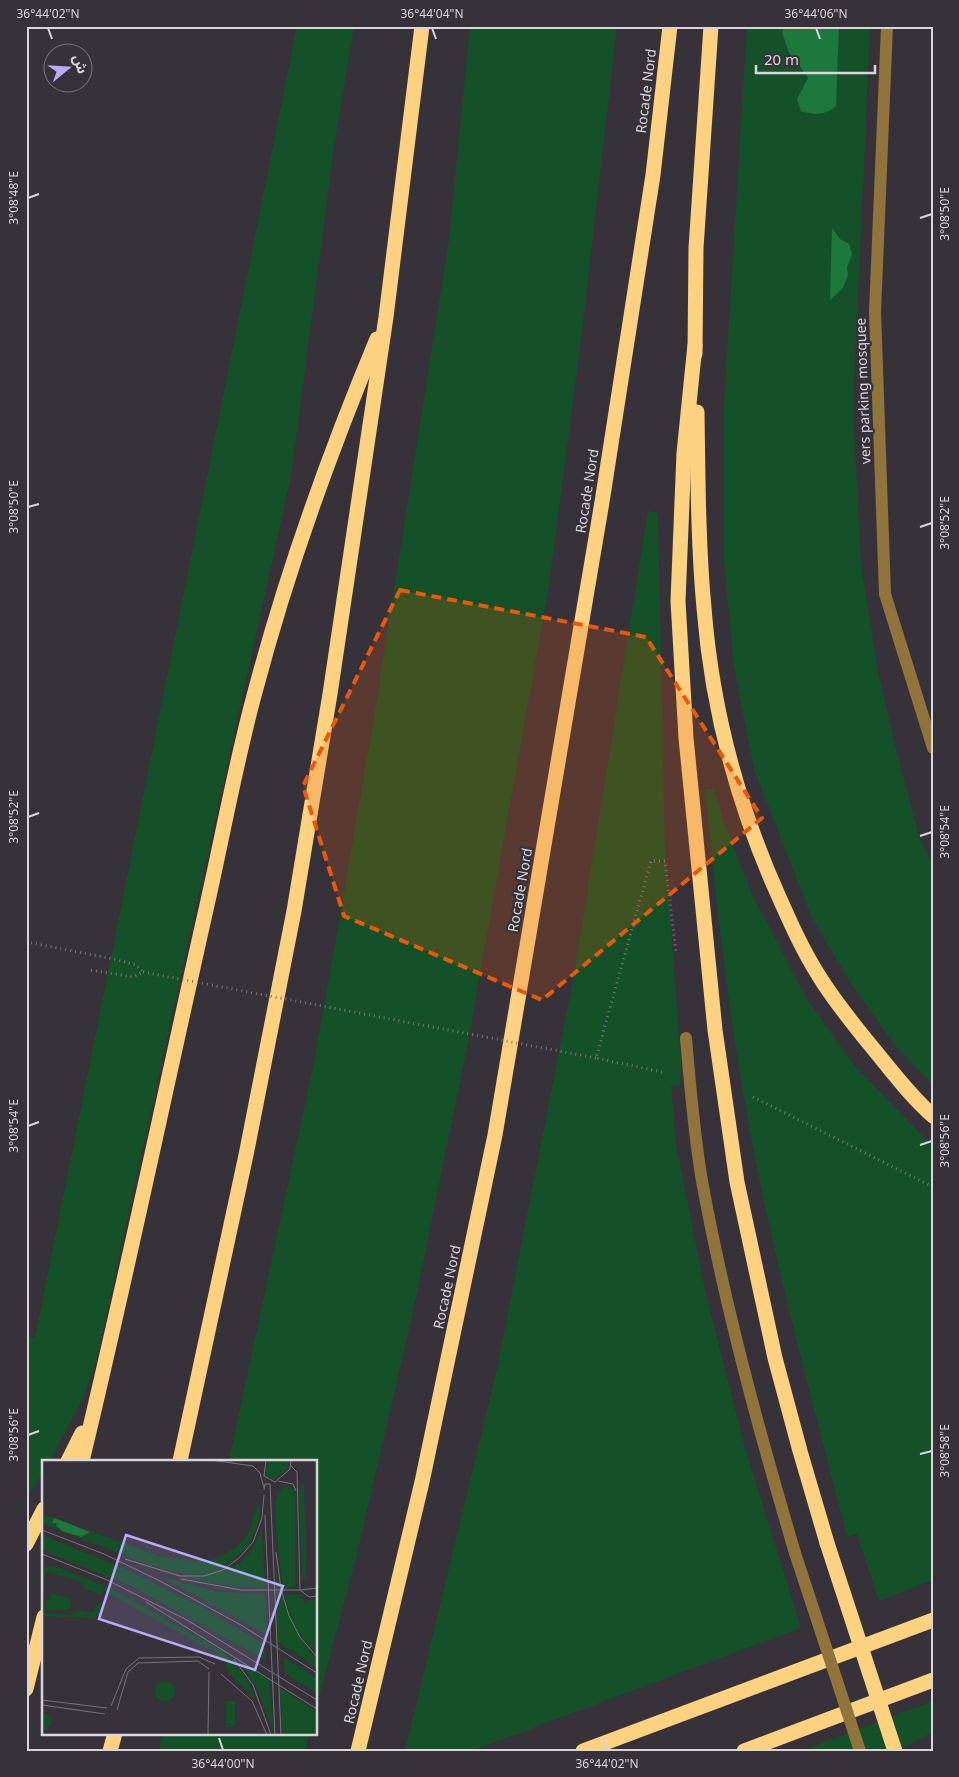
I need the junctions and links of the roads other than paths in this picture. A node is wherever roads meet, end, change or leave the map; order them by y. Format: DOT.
graph roads {
  1 [pos="422,26"];
  2 [pos="670,26"];
  3 [pos="711,26"];
  4 [pos="887,26"];
  5 [pos="386,317"];
  6 [pos="695,345"];
  7 [pos="932,745"];
  8 [pos="686,1038"];
  9 [pos="933,1116"];
  10 [pos="94,1409"];
  11 [pos="68,1460"];
  12 [pos="82,1460"];
  13 [pos="180,1460"];
  14 [pos="42,1513"];
  15 [pos="26,1544"];
  16 [pos="933,1620"];
  17 [pos="42,1625"];
  18 [pos="933,1680"];
  19 [pos="26,1689"];
  20 [pos="114,1734"];
  21 [pos="110,1751"];
  22 [pos="358,1751"];
  23 [pos="583,1751"];
  24 [pos="744,1751"];
  25 [pos="860,1751"];
  26 [pos="895,1751"];
  1 -- 5 [label="highway"];
  2 -- 22 [label="highway, Rocade Nord"];
  3 -- 6 [label="highway"];
  4 -- 7 [label="street, vers parking mosquee"];
  5 -- 10 [label="highway"];
  5 -- 13 [label="highway"];
  6 -- 9 [label="highway"];
  6 -- 26 [label="highway, bridge"];
  8 -- 25 [label="street, bridge"];
  10 -- 11 [label="highway"];
  10 -- 12 [label="highway"];
  14 -- 15 [label="highway"];
  16 -- 23 [label="highway"];
  17 -- 19 [label="highway"];
  18 -- 24 [label="highway"];
  20 -- 21 [label="highway"];
}
